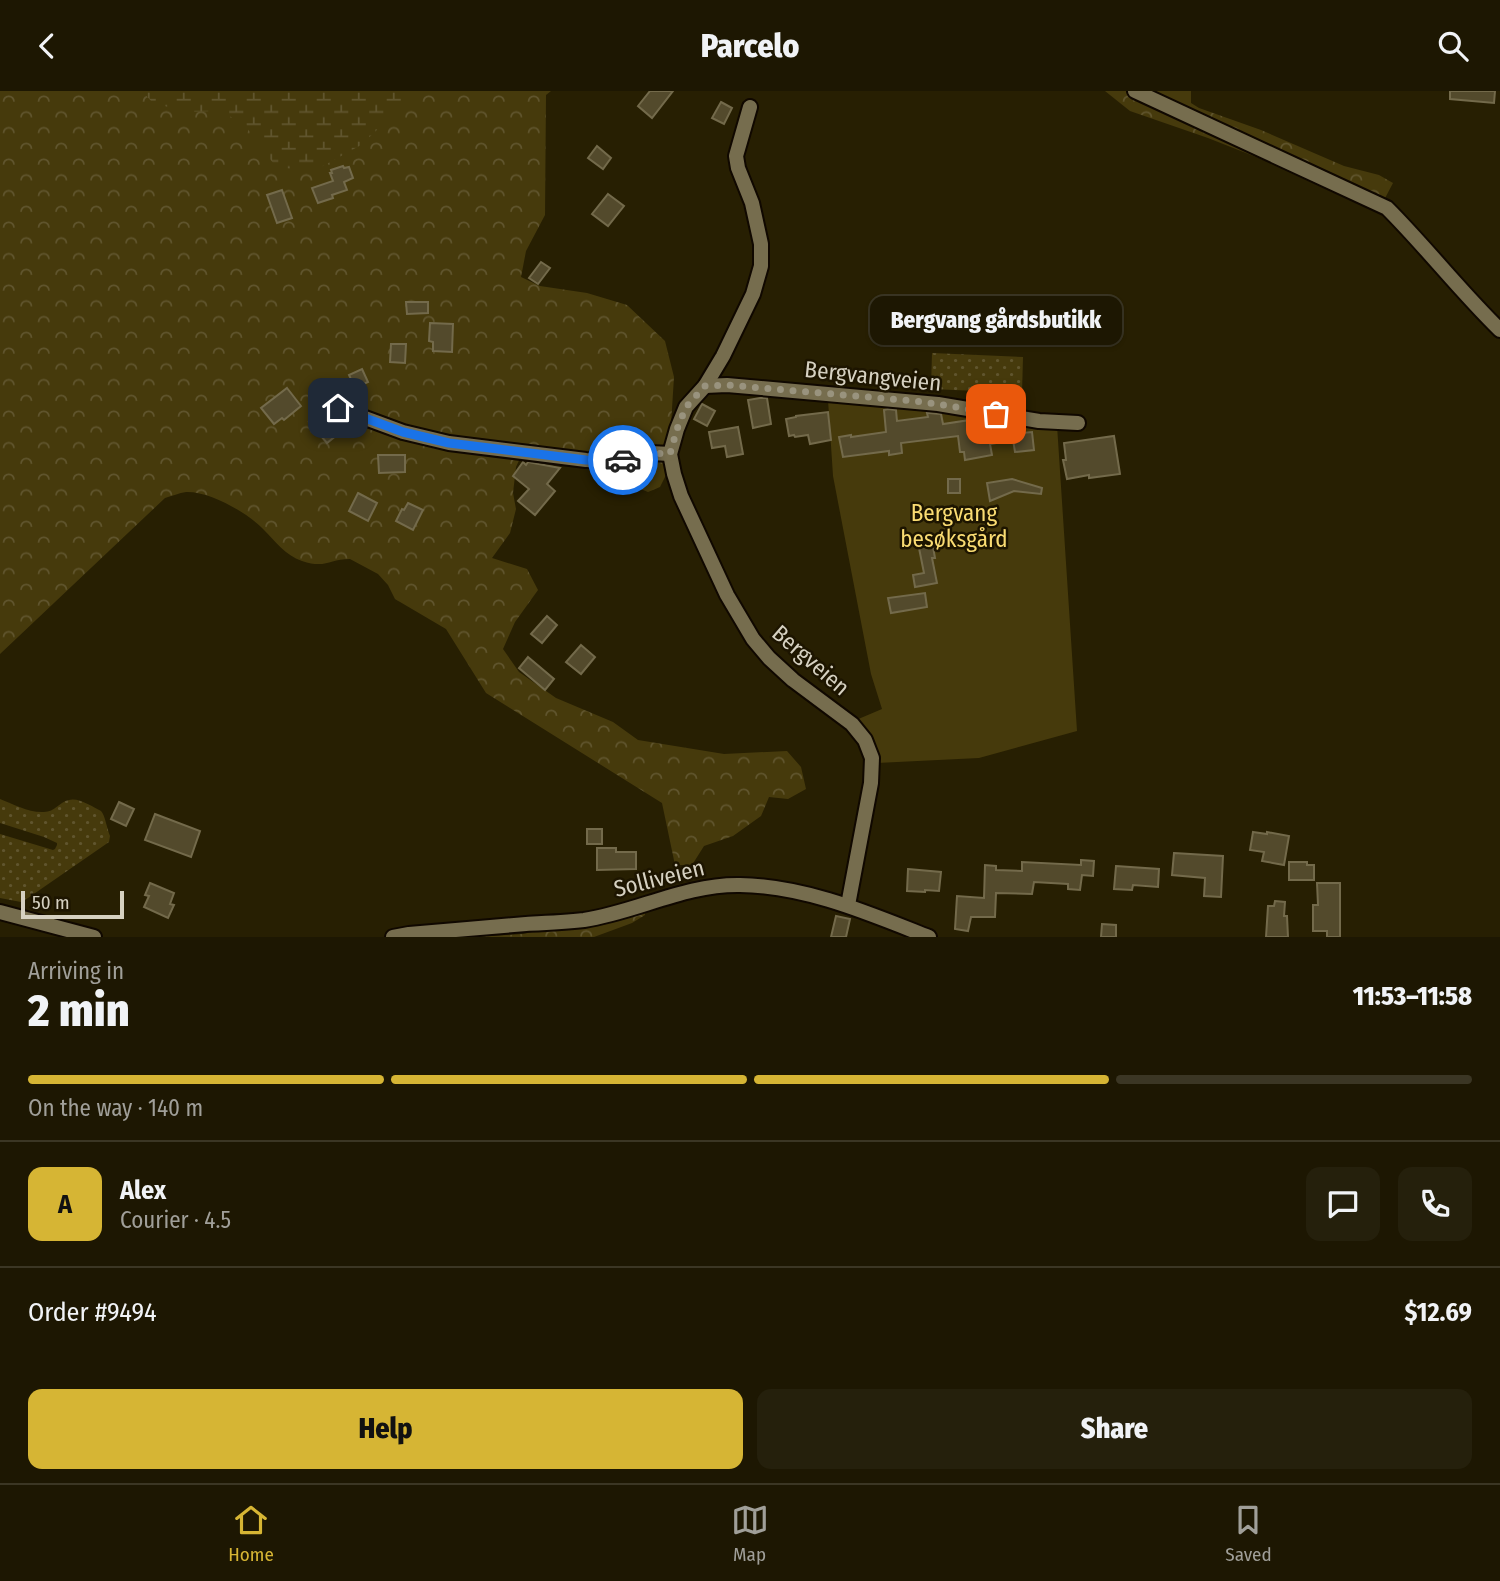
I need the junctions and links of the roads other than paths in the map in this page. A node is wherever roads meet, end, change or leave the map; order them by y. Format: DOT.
graph roads {
  1 [pos="1135,91"];
  2 [pos="750,107"];
  3 [pos="1500,330"];
  4 [pos="705,386"];
  5 [pos="338,408"];
  6 [pos="1078,423"];
  7 [pos="670,454"];
  8 [pos="848,905"];
  9 [pos="0,912"];
  10 [pos="94,937"];
  11 [pos="393,937"];
  12 [pos="929,937"];
  1 -- 3 [label="street"];
  2 -- 4 [label="street"];
  4 -- 6 [label="street, Bergvangveien"];
  4 -- 7 [label="street"];
  5 -- 7 [label="street"];
  7 -- 8 [label="street, Bergveien"];
  8 -- 11 [label="street, Solliveien"];
  8 -- 12 [label="street, Solliveien"];
  9 -- 10 [label="street"];
}
